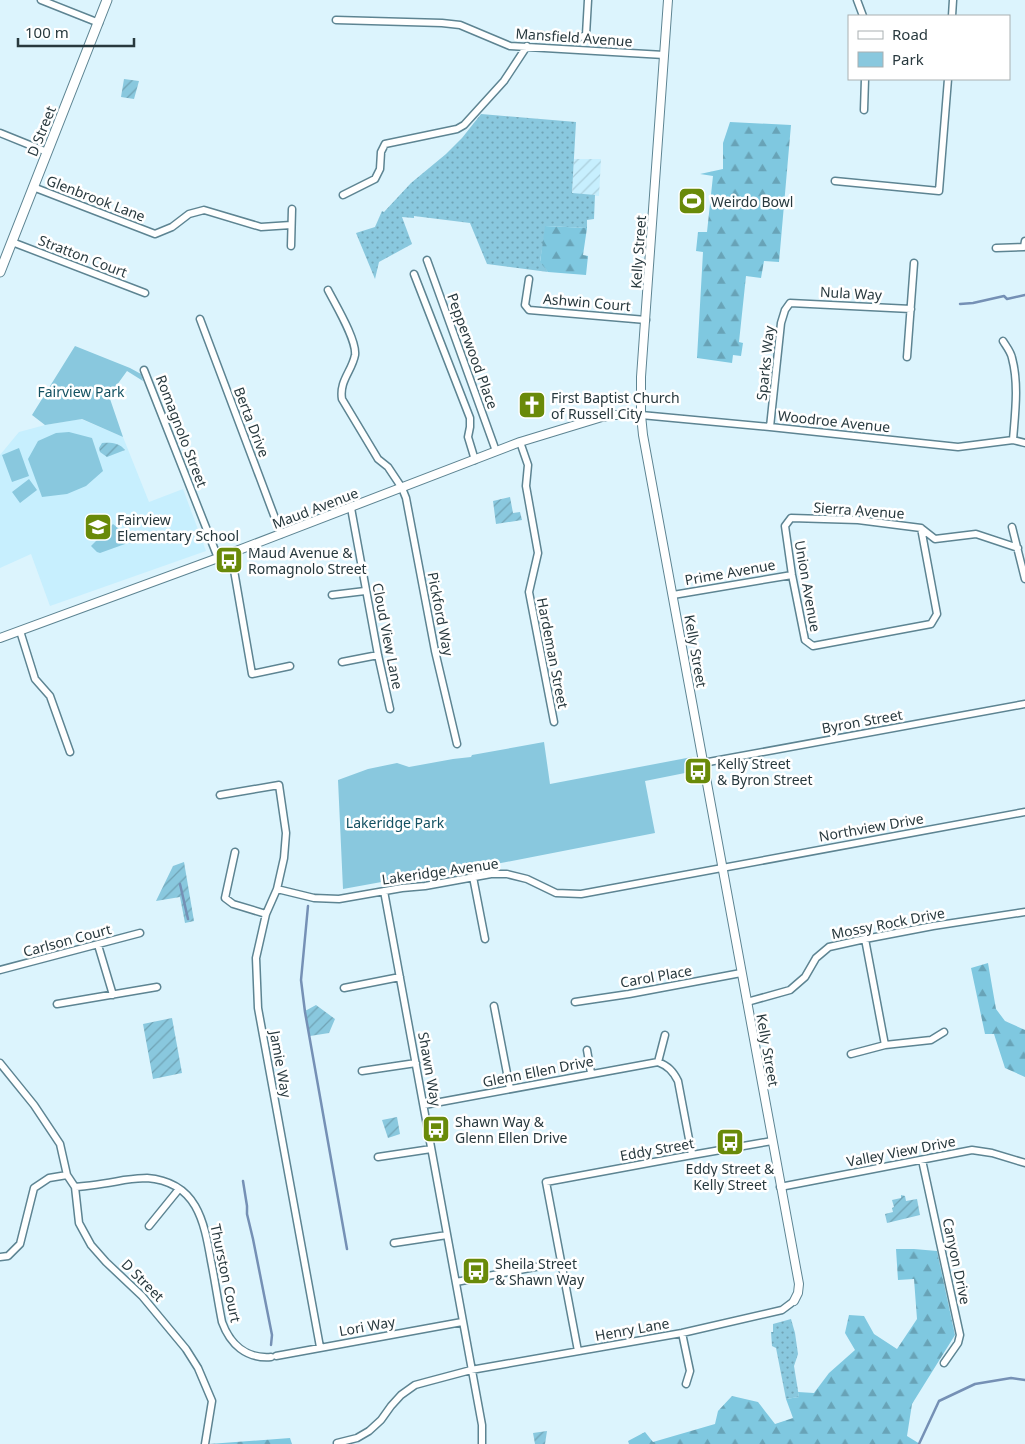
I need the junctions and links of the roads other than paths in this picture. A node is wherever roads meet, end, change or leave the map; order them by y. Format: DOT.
graph roads {
  1 [pos="41,0"];
  2 [pos="107,0"];
  3 [pos="588,0"];
  4 [pos="668,0"];
  5 [pos="857,0"];
  6 [pos="953,0"];
  7 [pos="863,15"];
  8 [pos="952,15"];
  9 [pos="336,20"];
  10 [pos="99,23"];
  11 [pos="538,35"];
  12 [pos="527,46"];
  13 [pos="664,54"];
  14 [pos="864,80"];
  15 [pos="948,80"];
  16 [pos="864,110"];
  17 [pos="0,133"];
  18 [pos="47,152"];
  19 [pos="835,181"];
  20 [pos="33,187"];
  21 [pos="343,194"];
  22 [pos="292,209"];
  23 [pos="291,225"];
  24 [pos="1025,241"];
  25 [pos="12,242"];
  26 [pos="290,246"];
  27 [pos="1024,247"];
  28 [pos="996,248"];
  29 [pos="427,260"];
  30 [pos="914,263"];
  31 [pos="0,272"];
  32 [pos="414,274"];
  33 [pos="529,279"];
  34 [pos="328,290"];
  35 [pos="145,293"];
  36 [pos="790,303"];
  37 [pos="911,309"];
  38 [pos="200,319"];
  39 [pos="646,320"];
  40 [pos="1003,341"];
  41 [pos="907,356"];
  42 [pos="144,370"];
  43 [pos="641,415"];
  44 [pos="770,427"];
  45 [pos="1013,440"];
  46 [pos="520,442"];
  47 [pos="1025,443"];
  48 [pos="496,451"];
  49 [pos="475,460"];
  50 [pos="402,488"];
  51 [pos="351,508"];
  52 [pos="785,526"];
  53 [pos="1012,527"];
  54 [pos="921,528"];
  55 [pos="282,534"];
  56 [pos="1018,548"];
  57 [pos="231,554"];
  58 [pos="218,558"];
  59 [pos="792,574"];
  60 [pos="1025,579"];
  61 [pos="365,591"];
  62 [pos="332,595"];
  63 [pos="673,595"];
  64 [pos="20,631"];
  65 [pos="0,638"];
  66 [pos="378,655"];
  67 [pos="342,662"];
  68 [pos="290,666"];
  69 [pos="1025,704"];
  70 [pos="390,709"];
  71 [pos="554,722"];
  72 [pos="457,744"];
  73 [pos="70,752"];
  74 [pos="703,763"];
  75 [pos="220,795"];
  76 [pos="1025,812"];
  77 [pos="235,852"];
  78 [pos="722,868"];
  79 [pos="473,877"];
  80 [pos="277,888"];
  81 [pos="384,891"];
  82 [pos="1025,912"];
  83 [pos="266,914"];
  84 [pos="140,932"];
  85 [pos="485,939"];
  86 [pos="865,939"];
  87 [pos="98,945"];
  88 [pos="0,970"];
  89 [pos="741,973"];
  90 [pos="400,977"];
  91 [pos="157,988"];
  92 [pos="344,988"];
  93 [pos="113,995"];
  94 [pos="575,1002"];
  95 [pos="747,1002"];
  96 [pos="56,1004"];
  97 [pos="494,1006"];
  98 [pos="944,1032"];
  99 [pos="665,1035"];
  100 [pos="885,1046"];
  101 [pos="587,1050"];
  102 [pos="851,1054"];
  103 [pos="658,1062"];
  104 [pos="0,1063"];
  105 [pos="416,1063"];
  106 [pos="362,1071"];
  107 [pos="591,1073"];
  108 [pos="510,1089"];
  109 [pos="424,1105"];
  110 [pos="772,1141"];
  111 [pos="431,1149"];
  112 [pos="692,1155"];
  113 [pos="378,1157"];
  114 [pos="922,1160"];
  115 [pos="1025,1163"];
  116 [pos="67,1175"];
  117 [pos="75,1186"];
  118 [pos="780,1186"];
  119 [pos="179,1189"];
  120 [pos="149,1226"];
  121 [pos="447,1235"];
  122 [pos="394,1243"];
  123 [pos="0,1257"];
  124 [pos="562,1262"];
  125 [pos="456,1282"];
  126 [pos="794,1301"];
  127 [pos="462,1322"];
  128 [pos="682,1333"];
  129 [pos="320,1347"];
  130 [pos="578,1351"];
  131 [pos="274,1357"];
  132 [pos="944,1363"];
  133 [pos="471,1370"];
  134 [pos="686,1384"];
  135 [pos="337,1443"];
  136 [pos="205,1444"];
  137 [pos="482,1444"];
  1 -- 10 [label="street"];
  2 -- 10 [label="main road, D Street"];
  3 -- 11 [label="street"];
  4 -- 13 [label="street, Kelly Street"];
  5 -- 7 [label="street"];
  6 -- 8 [label="street"];
  9 -- 12 [label="street, Mansfield Avenue"];
  10 -- 18 [label="main road, D Street"];
  12 -- 13 [label="street, Mansfield Avenue"];
  12 -- 21 [label="street"];
  13 -- 39 [label="street, Kelly Street"];
  14 -- 16 [label="street"];
  15 -- 19 [label="street"];
  17 -- 18 [label="street"];
  18 -- 20 [label="main road, D Street"];
  20 -- 23 [label="street, Glenbrook Lane"];
  20 -- 25 [label="main road, D Street"];
  22 -- 23 [label="street"];
  23 -- 26 [label="street"];
  24 -- 27 [label="street"];
  25 -- 31 [label="main road, D Street"];
  25 -- 35 [label="street, Stratton Court"];
  27 -- 28 [label="street"];
  29 -- 48 [label="street, Pepperwood Place"];
  30 -- 37 [label="street"];
  32 -- 49 [label="street"];
  33 -- 39 [label="street, Ashwin Court"];
  34 -- 50 [label="street"];
  36 -- 37 [label="street, Nula Way"];
  36 -- 44 [label="street, Sparks Way"];
  37 -- 41 [label="street"];
  38 -- 55 [label="street, Berta Drive"];
  39 -- 43 [label="street, Kelly Street"];
  40 -- 45 [label="street"];
  42 -- 58 [label="street, Romagnolo Street"];
  43 -- 44 [label="street, Woodroe Avenue"];
  43 -- 46 [label="street, Maud Avenue"];
  43 -- 63 [label="street, Kelly Street"];
  44 -- 45 [label="street, Woodroe Avenue"];
  45 -- 47 [label="street, Woodroe Avenue"];
  46 -- 48 [label="street, Maud Avenue"];
  46 -- 71 [label="street, Hardeman Street"];
  48 -- 49 [label="street, Maud Avenue"];
  49 -- 50 [label="street, Maud Avenue"];
  50 -- 51 [label="street, Maud Avenue"];
  50 -- 72 [label="street, Pickford Way"];
  51 -- 55 [label="street, Maud Avenue"];
  51 -- 61 [label="street, Cloud View Lane"];
  52 -- 54 [label="street, Sierra Avenue"];
  52 -- 59 [label="street, Union Avenue"];
  53 -- 56 [label="street"];
  54 -- 56 [label="street, Sierra Avenue"];
  54 -- 59 [label="street, Union Avenue"];
  55 -- 57 [label="street, Maud Avenue"];
  56 -- 60 [label="street"];
  57 -- 58 [label="street, Maud Avenue"];
  57 -- 68 [label="street"];
  58 -- 64 [label="street, Maud Avenue"];
  59 -- 63 [label="street, Prime Avenue"];
  61 -- 62 [label="street"];
  61 -- 66 [label="street, Cloud View Lane"];
  63 -- 74 [label="street, Kelly Street"];
  64 -- 65 [label="street, Maud Avenue"];
  64 -- 73 [label="street"];
  66 -- 67 [label="street"];
  66 -- 70 [label="street, Cloud View Lane"];
  69 -- 74 [label="street, Byron Street"];
  74 -- 78 [label="street, Kelly Street"];
  75 -- 80 [label="street, Jamie Way"];
  76 -- 78 [label="street, Northview Drive"];
  77 -- 83 [label="street"];
  78 -- 79 [label="street, Lakeridge Avenue"];
  78 -- 89 [label="street, Kelly Street"];
  79 -- 81 [label="street, Lakeridge Avenue"];
  79 -- 85 [label="street"];
  80 -- 81 [label="street, Lakeridge Avenue"];
  80 -- 83 [label="street, Jamie Way"];
  81 -- 90 [label="street, Shawn Way"];
  82 -- 86 [label="street, Mossy Rock Drive"];
  83 -- 129 [label="street, Jamie Way"];
  84 -- 87 [label="street, Carlson Court"];
  86 -- 95 [label="street, Mossy Rock Drive"];
  86 -- 100 [label="street"];
  87 -- 88 [label="street, Carlson Court"];
  87 -- 93 [label="street"];
  89 -- 94 [label="street, Carol Place"];
  89 -- 95 [label="street, Kelly Street"];
  90 -- 92 [label="street"];
  90 -- 105 [label="street, Shawn Way"];
  91 -- 93 [label="street"];
  93 -- 96 [label="street"];
  95 -- 110 [label="street, Kelly Street"];
  97 -- 108 [label="street"];
  98 -- 100 [label="street"];
  99 -- 103 [label="street"];
  100 -- 102 [label="street"];
  101 -- 107 [label="street"];
  103 -- 107 [label="street, Glenn Ellen Drive"];
  103 -- 112 [label="street"];
  104 -- 116 [label="street"];
  105 -- 106 [label="street"];
  105 -- 109 [label="street, Shawn Way"];
  107 -- 108 [label="street, Glenn Ellen Drive"];
  108 -- 109 [label="street, Glenn Ellen Drive"];
  109 -- 111 [label="street, Shawn Way"];
  110 -- 112 [label="street, Eddy Street"];
  110 -- 118 [label="street, Kelly Street"];
  111 -- 113 [label="street"];
  111 -- 121 [label="street, Shawn Way"];
  112 -- 124 [label="street, Eddy Street"];
  114 -- 115 [label="street, Valley View Drive"];
  114 -- 118 [label="street, Valley View Drive"];
  114 -- 132 [label="street, Canyon Drive"];
  116 -- 117 [label="street"];
  116 -- 123 [label="street"];
  117 -- 119 [label="street, Thurston Court"];
  117 -- 136 [label="street, D Street"];
  118 -- 126 [label="street, Kelly Street"];
  119 -- 120 [label="street"];
  119 -- 131 [label="street, Thurston Court"];
  121 -- 122 [label="street"];
  121 -- 125 [label="street, Shawn Way"];
  124 -- 125 [label="street"];
  124 -- 130 [label="street"];
  125 -- 127 [label="street, Shawn Way"];
  126 -- 128 [label="street, Henry Lane"];
  127 -- 129 [label="street, Lori Way"];
  127 -- 133 [label="street, Shawn Way"];
  128 -- 130 [label="street, Henry Lane"];
  128 -- 134 [label="street"];
  129 -- 131 [label="street, Lori Way"];
  130 -- 133 [label="street, Henry Lane"];
  133 -- 135 [label="street, Henry Lane"];
  133 -- 137 [label="street, Shawn Way"];
}
